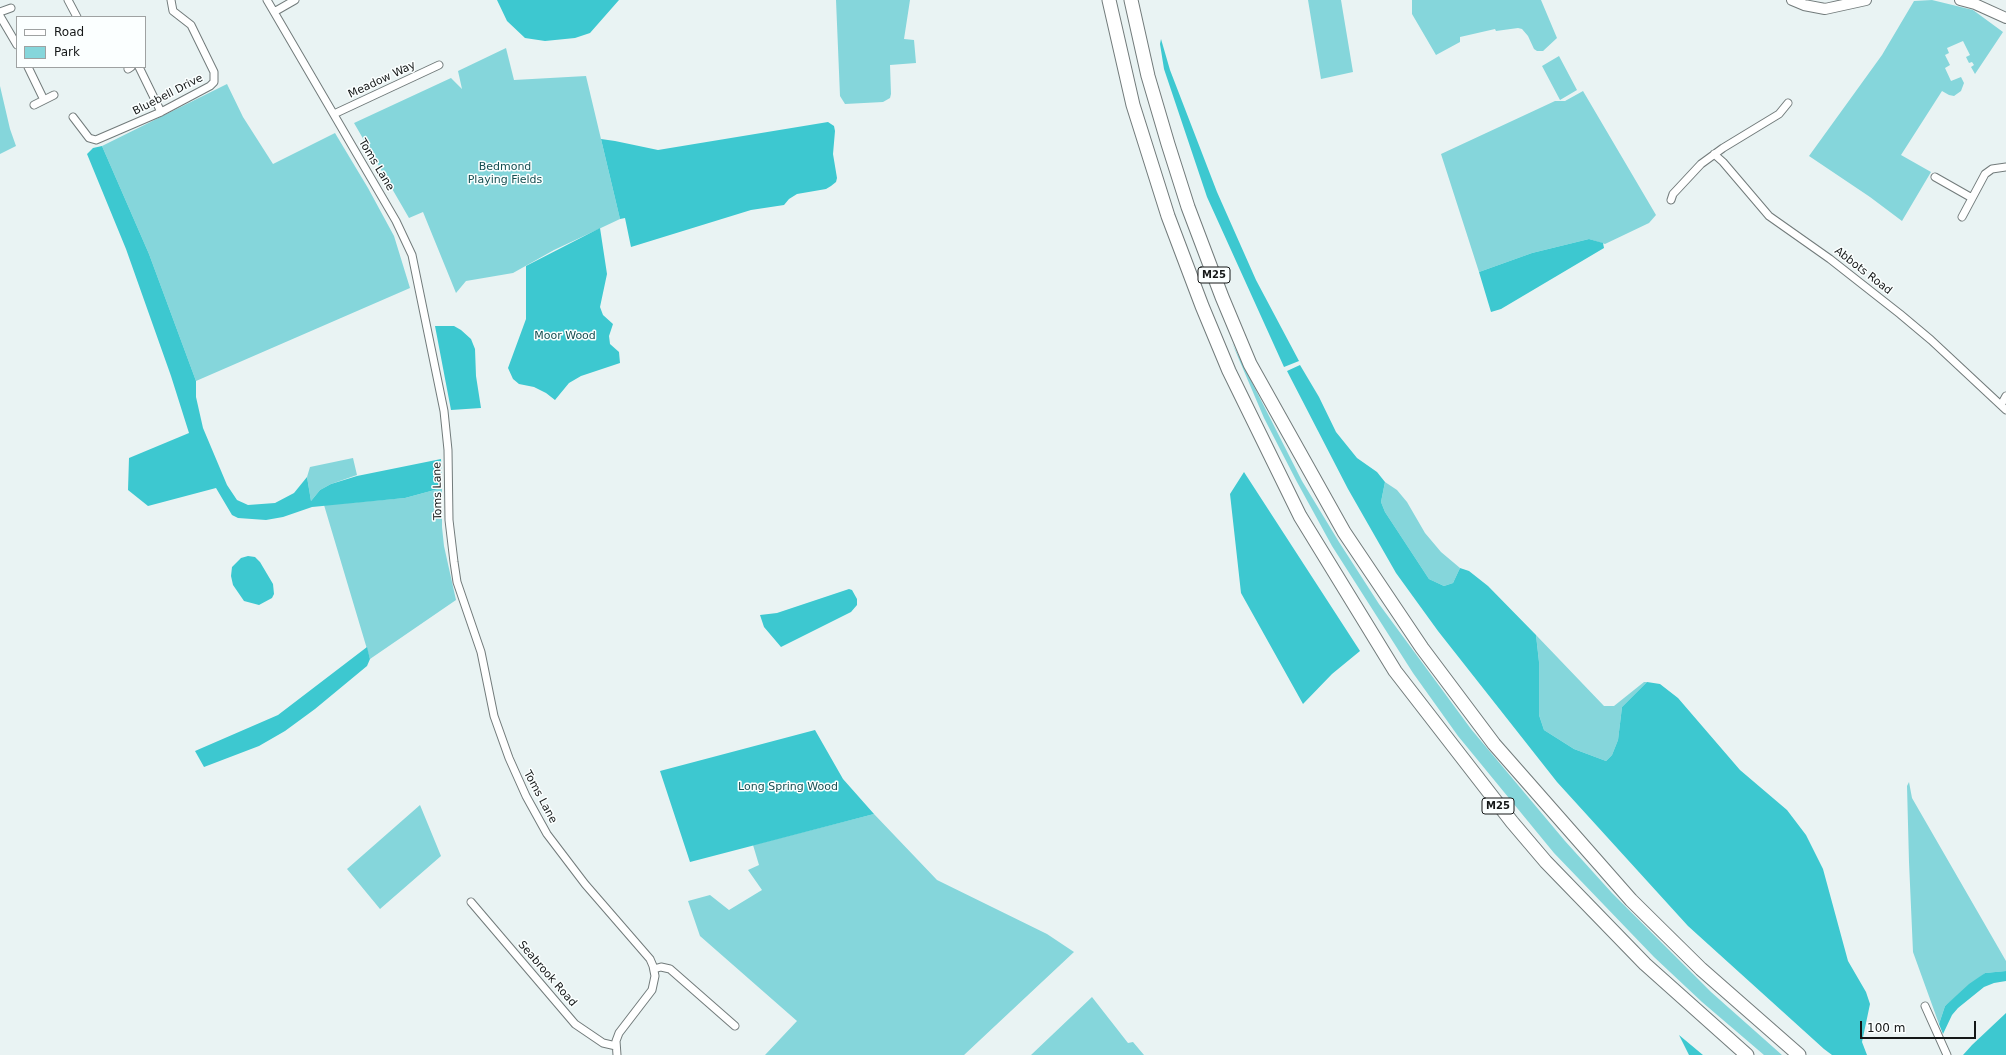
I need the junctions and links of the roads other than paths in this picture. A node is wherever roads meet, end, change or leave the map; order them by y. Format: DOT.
graph roads {
  1 [pos="68,0"];
  2 [pos="267,0"];
  3 [pos="295,0"];
  4 [pos="1109,0"];
  5 [pos="1131,0"];
  6 [pos="1792,0"];
  7 [pos="1866,0"];
  8 [pos="1960,0"];
  9 [pos="169,1"];
  10 [pos="10,8"];
  11 [pos="0,12"];
  12 [pos="274,12"];
  13 [pos="0,16"];
  14 [pos="76,16"];
  15 [pos="2006,18"];
  16 [pos="16,44"];
  17 [pos="439,65"];
  18 [pos="28,68"];
  19 [pos="139,68"];
  20 [pos="54,95"];
  21 [pos="44,100"];
  22 [pos="1788,103"];
  23 [pos="34,105"];
  24 [pos="161,112"];
  25 [pos="334,114"];
  26 [pos="73,117"];
  27 [pos="1714,154"];
  28 [pos="2006,167"];
  29 [pos="1934,177"];
  30 [pos="1972,198"];
  31 [pos="1671,200"];
  32 [pos="1962,217"];
  33 [pos="2006,396"];
  34 [pos="2003,408"];
  35 [pos="471,902"];
  36 [pos="654,968"];
  37 [pos="1925,1006"];
  38 [pos="735,1026"];
  39 [pos="616,1046"];
  40 [pos="617,1055"];
  41 [pos="1747,1055"];
  42 [pos="1799,1055"];
  43 [pos="1947,1055"];
  1 -- 14 [label="street"];
  2 -- 12 [label="street, Toms Lane"];
  3 -- 12 [label="street"];
  4 -- 41 [label="highway, M25"];
  5 -- 42 [label="highway, M25"];
  6 -- 7 [label="street"];
  8 -- 15 [label="street"];
  9 -- 24 [label="street, Bluebell Drive"];
  10 -- 11 [label="street"];
  12 -- 25 [label="street, Toms Lane"];
  13 -- 16 [label="street"];
  17 -- 25 [label="street, Meadow Way"];
  18 -- 21 [label="street"];
  19 -- 24 [label="street"];
  20 -- 21 [label="street"];
  21 -- 23 [label="street"];
  22 -- 27 [label="street"];
  24 -- 26 [label="street, Bluebell Drive"];
  25 -- 36 [label="street, Toms Lane"];
  27 -- 31 [label="street"];
  27 -- 34 [label="street, Abbots Road"];
  28 -- 30 [label="street"];
  29 -- 30 [label="street"];
  30 -- 32 [label="street"];
  33 -- 34 [label="street, Abbots Road"];
  35 -- 39 [label="street, Seabrook Road"];
  36 -- 38 [label="street"];
  36 -- 39 [label="street"];
  37 -- 43 [label="street"];
  39 -- 40 [label="street"];
}
